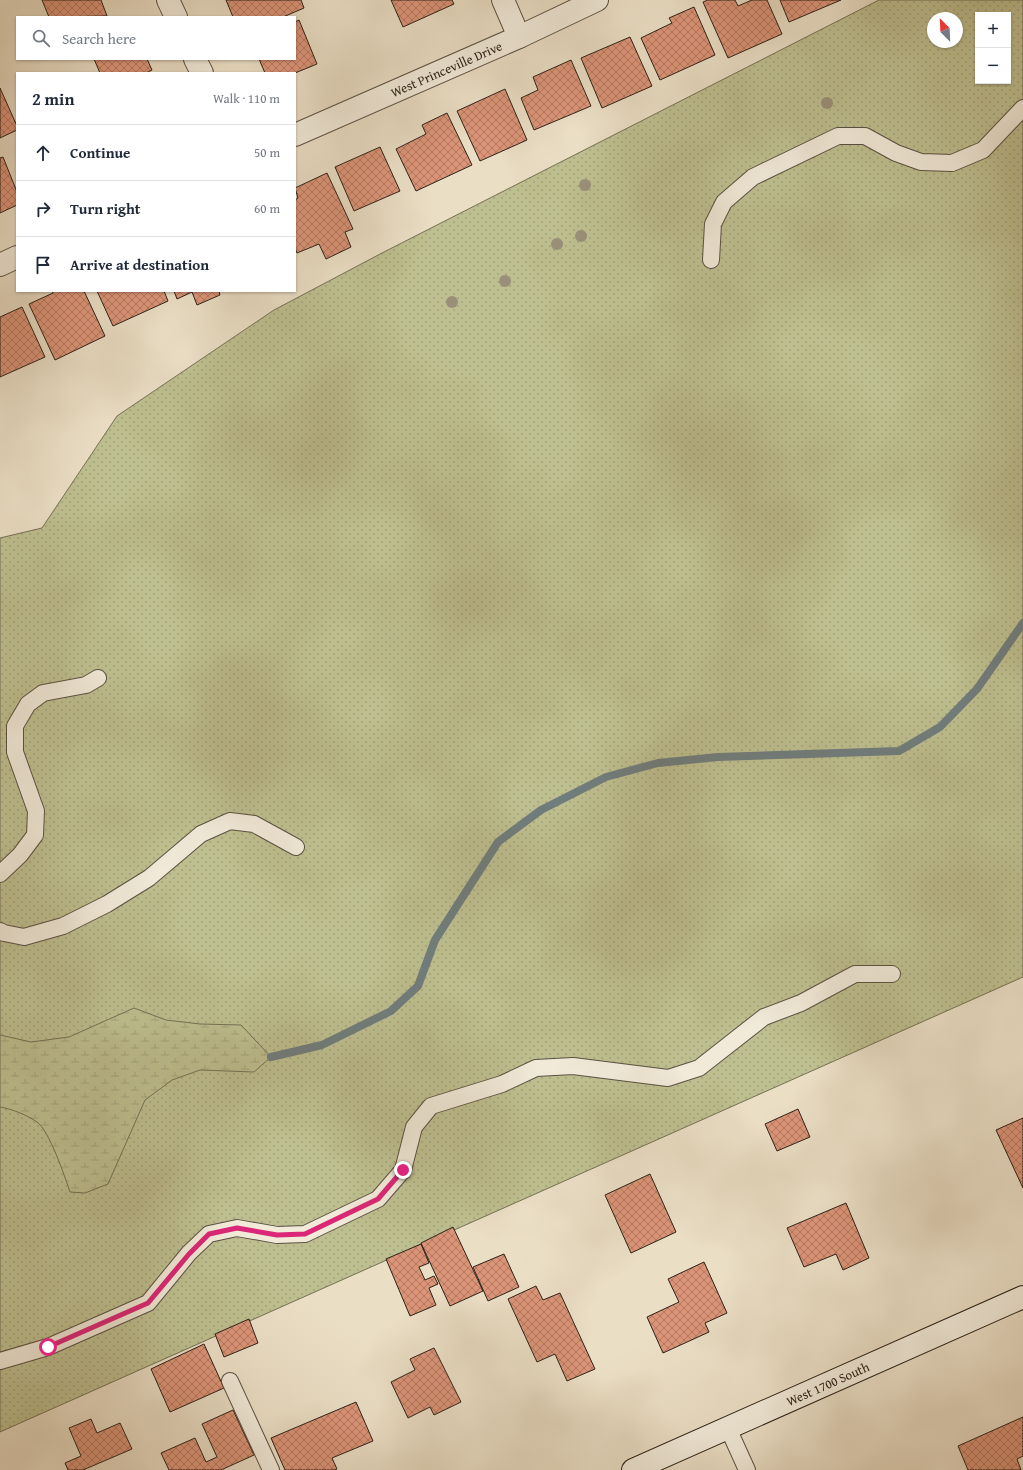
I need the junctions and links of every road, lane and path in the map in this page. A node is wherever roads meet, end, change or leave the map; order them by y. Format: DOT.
graph roads {
  1 [pos="168,0"];
  2 [pos="503,0"];
  3 [pos="597,0"];
  4 [pos="176,16"];
  5 [pos="518,37"];
  6 [pos="196,60"];
  7 [pos="202,72"];
  8 [pos="1023,108"];
  9 [pos="296,135"];
  10 [pos="16,257"];
  11 [pos="710,260"];
  12 [pos="0,265"];
  13 [pos="98,678"];
  14 [pos="296,847"];
  15 [pos="0,874"];
  16 [pos="0,931"];
  17 [pos="892,974"];
  18 [pos="1023,1297"];
  19 [pos="0,1361"];
  20 [pos="230,1381"];
  21 [pos="728,1428"];
  22 [pos="271,1470"];
  23 [pos="633,1470"];
  24 [pos="747,1470"];
  1 -- 4 [label="street"];
  2 -- 5 [label="street"];
  3 -- 5 [label="street, West Princeville Drive"];
  5 -- 9 [label="street, West Princeville Drive"];
  6 -- 7 [label="street"];
  8 -- 11 [label="lane"];
  10 -- 12 [label="street"];
  13 -- 15 [label="lane"];
  14 -- 16 [label="lane"];
  17 -- 19 [label="lane"];
  18 -- 21 [label="street, West 1700 South"];
  20 -- 22 [label="lane"];
  21 -- 23 [label="street, West 1700 South"];
  21 -- 24 [label="lane"];
}
